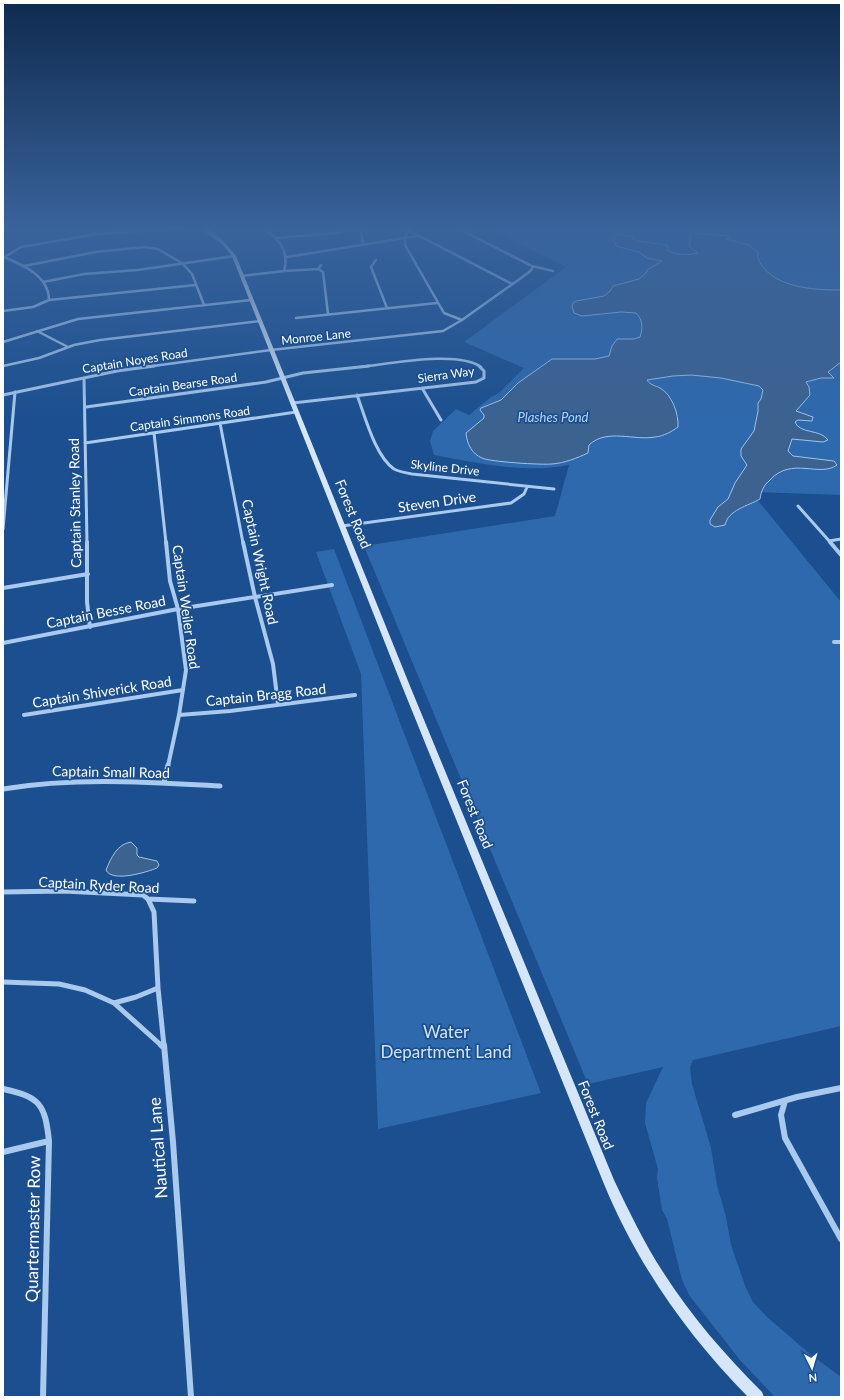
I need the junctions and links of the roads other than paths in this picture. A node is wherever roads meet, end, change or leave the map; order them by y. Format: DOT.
graph roads {
  1 [pos="48,292"];
  2 [pos="124,292"];
  3 [pos="199,292"];
  4 [pos="248,292"];
  5 [pos="325,292"];
  6 [pos="382,292"];
  7 [pos="431,292"];
  8 [pos="500,292"];
  9 [pos="49,300"];
  10 [pos="251,300"];
  11 [pos="437,303"];
  12 [pos="204,305"];
  13 [pos="388,308"];
  14 [pos="3,311"];
  15 [pos="328,314"];
  16 [pos="296,318"];
  17 [pos="462,320"];
  18 [pos="260,321"];
  19 [pos="37,331"];
  20 [pos="3,342"];
  21 [pos="68,347"];
  22 [pos="271,350"];
  23 [pos="3,366"];
  24 [pos="282,377"];
  25 [pos="84,378"];
  26 [pos="422,388"];
  27 [pos="15,392"];
  28 [pos="3,395"];
  29 [pos="357,395"];
  30 [pos="293,403"];
  31 [pos="86,407"];
  32 [pos="296,412"];
  33 [pos="441,420"];
  34 [pos="220,423"];
  35 [pos="154,433"];
  36 [pos="85,443"];
  37 [pos="527,487"];
  38 [pos="554,489"];
  39 [pos="798,506"];
  40 [pos="342,526"];
  41 [pos="3,529"];
  42 [pos="841,540"];
  43 [pos="829,541"];
  44 [pos="841,555"];
  45 [pos="88,574"];
  46 [pos="332,585"];
  47 [pos="3,588"];
  48 [pos="255,597"];
  49 [pos="178,609"];
  50 [pos="90,627"];
  51 [pos="3,642"];
  52 [pos="834,642"];
  53 [pos="841,642"];
  54 [pos="183,690"];
  55 [pos="355,695"];
  56 [pos="278,704"];
  57 [pos="24,715"];
  58 [pos="179,715"];
  59 [pos="164,784"];
  60 [pos="220,786"];
  61 [pos="3,789"];
  62 [pos="3,892"];
  63 [pos="148,899"];
  64 [pos="194,901"];
  65 [pos="3,982"];
  66 [pos="158,988"];
  67 [pos="114,1003"];
  68 [pos="164,1047"];
  69 [pos="841,1088"];
  70 [pos="3,1089"];
  71 [pos="785,1101"];
  72 [pos="735,1115"];
  73 [pos="49,1141"];
  74 [pos="3,1152"];
  75 [pos="841,1239"];
  76 [pos="42,1397"];
  77 [pos="191,1397"];
  78 [pos="757,1397"];
  1 -- 9 [label="street"];
  2 -- 9 [label="street"];
  3 -- 12 [label="street"];
  4 -- 10 [label="main road, Forest Road"];
  5 -- 15 [label="street"];
  6 -- 13 [label="street"];
  7 -- 11 [label="street"];
  8 -- 17 [label="street, Monroe Lane"];
  9 -- 14 [label="street"];
  10 -- 12 [label="street"];
  10 -- 18 [label="main road, Forest Road"];
  11 -- 13 [label="street"];
  11 -- 17 [label="street"];
  12 -- 19 [label="street"];
  13 -- 15 [label="street"];
  15 -- 16 [label="street"];
  17 -- 22 [label="street, Monroe Lane"];
  18 -- 21 [label="street"];
  18 -- 22 [label="main road, Forest Road"];
  19 -- 20 [label="street"];
  19 -- 21 [label="street"];
  21 -- 23 [label="street"];
  22 -- 24 [label="main road, Forest Road"];
  22 -- 25 [label="street, Captain Noyes Road"];
  24 -- 26 [label="street, Sierra Way"];
  24 -- 30 [label="main road, Forest Road"];
  24 -- 31 [label="street, Captain Bearse Road"];
  25 -- 27 [label="street, Captain Noyes Road"];
  25 -- 31 [label="street, Captain Stanley Road"];
  26 -- 29 [label="street, Sierra Way"];
  26 -- 33 [label="street"];
  27 -- 28 [label="street, Captain Noyes Road"];
  27 -- 41 [label="street"];
  29 -- 30 [label="street, Sierra Way"];
  29 -- 37 [label="street, Skyline Drive"];
  30 -- 32 [label="main road, Forest Road"];
  31 -- 36 [label="street, Captain Stanley Road"];
  32 -- 34 [label="street, Captain Simmons Road"];
  32 -- 40 [label="main road, Forest Road"];
  34 -- 35 [label="street, Captain Simmons Road"];
  34 -- 48 [label="street, Captain Wright Road"];
  35 -- 36 [label="street, Captain Simmons Road"];
  35 -- 49 [label="street, Captain Weiler Road"];
  36 -- 45 [label="street, Captain Stanley Road"];
  37 -- 38 [label="street, Skyline Drive"];
  37 -- 40 [label="street, Steven Drive"];
  39 -- 43 [label="street"];
  40 -- 78 [label="main road, Forest Road"];
  42 -- 43 [label="street"];
  43 -- 44 [label="street"];
  45 -- 47 [label="street"];
  45 -- 50 [label="street, Captain Stanley Road"];
  46 -- 48 [label="street, Captain Besse Road"];
  48 -- 49 [label="street, Captain Besse Road"];
  48 -- 56 [label="street, Captain Wright Road"];
  49 -- 50 [label="street, Captain Besse Road"];
  49 -- 54 [label="street, Captain Weiler Road"];
  50 -- 51 [label="street, Captain Besse Road"];
  52 -- 53 [label="street"];
  54 -- 57 [label="street, Captain Shiverick Road"];
  54 -- 58 [label="street, Captain Weiler Road"];
  55 -- 56 [label="street, Captain Bragg Road"];
  56 -- 58 [label="street, Captain Bragg Road"];
  58 -- 59 [label="street, Captain Weiler Road"];
  59 -- 60 [label="street, Captain Small Road"];
  59 -- 61 [label="street, Captain Small Road"];
  62 -- 63 [label="street, Captain Ryder Road"];
  63 -- 64 [label="street, Captain Ryder Road"];
  63 -- 66 [label="street, Nautical Lane"];
  65 -- 67 [label="street"];
  66 -- 67 [label="street"];
  66 -- 68 [label="street, Nautical Lane"];
  67 -- 68 [label="street"];
  68 -- 77 [label="street, Nautical Lane"];
  69 -- 71 [label="street"];
  70 -- 73 [label="street, Quartermaster Row"];
  71 -- 72 [label="street"];
  71 -- 75 [label="street"];
  73 -- 74 [label="street"];
  73 -- 76 [label="street, Quartermaster Row"];
}
